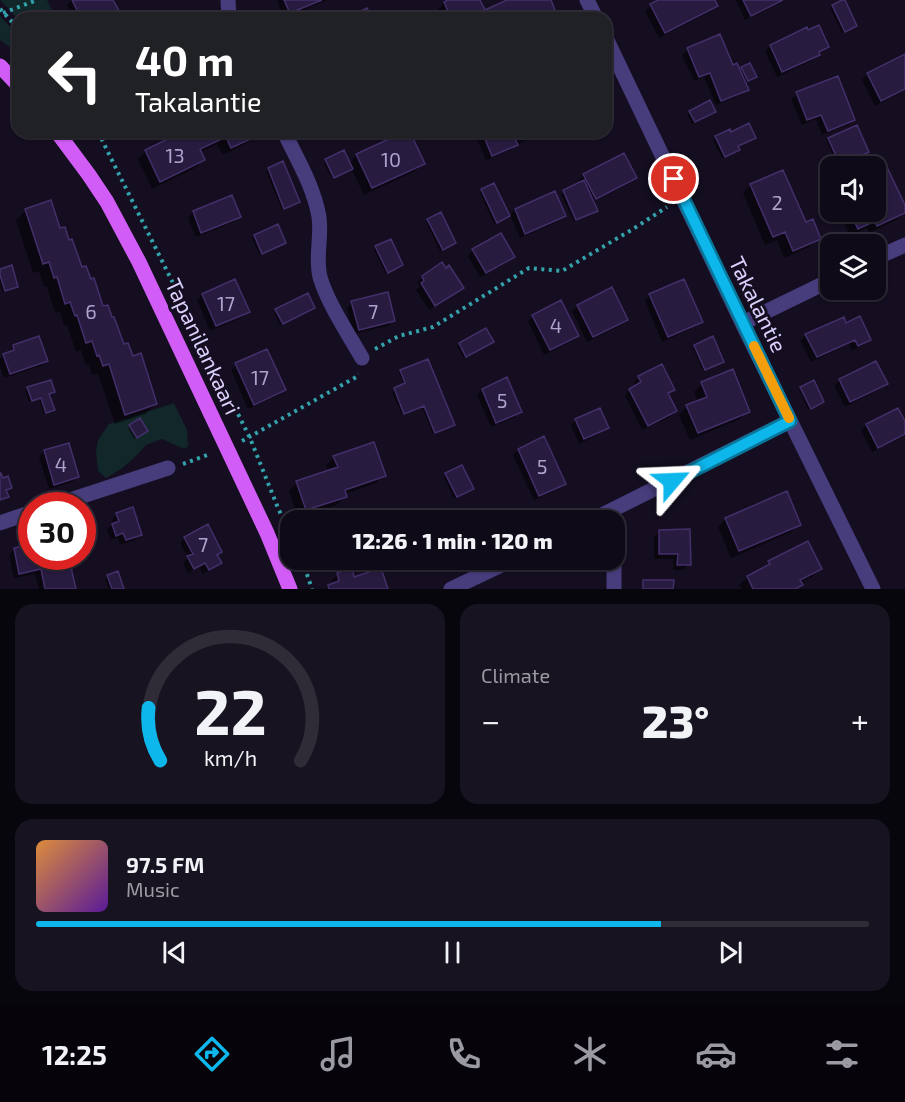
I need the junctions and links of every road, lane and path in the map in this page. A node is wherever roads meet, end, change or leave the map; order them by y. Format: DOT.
graph roads {
  1 [pos="37,0"];
  2 [pos="2,11"];
  3 [pos="612,51"];
  4 [pos="0,66"];
  5 [pos="12,79"];
  6 [pos="61,138"];
  7 [pos="101,138"];
  8 [pos="287,138"];
  9 [pos="682,197"];
  10 [pos="905,244"];
  11 [pos="886,253"];
  12 [pos="820,285"];
  13 [pos="743,323"];
  14 [pos="362,358"];
  15 [pos="790,421"];
  16 [pos="250,438"];
  17 [pos="227,448"];
  18 [pos="168,468"];
  19 [pos="95,492"];
  20 [pos="623,510"];
  21 [pos="280,512"];
  22 [pos="18,517"];
  23 [pos="0,523"];
  24 [pos="305,570"];
  25 [pos="491,570"];
  26 [pos="614,570"];
  27 [pos="290,589"];
  28 [pos="312,589"];
  29 [pos="451,589"];
  30 [pos="614,589"];
  31 [pos="873,589"];
  1 -- 2 [label="path"];
  3 -- 9 [label="street, Takalantie"];
  4 -- 5 [label="main road"];
  6 -- 17 [label="main road, Tapanilankaari"];
  7 -- 16 [label="path"];
  8 -- 14 [label="street"];
  9 -- 13 [label="street, Takalantie"];
  9 -- 14 [label="path"];
  10 -- 11 [label="street"];
  12 -- 13 [label="street"];
  13 -- 15 [label="street, Takalantie"];
  14 -- 16 [label="path"];
  15 -- 20 [label="street"];
  15 -- 31 [label="street, Takalantie"];
  16 -- 17 [label="path"];
  16 -- 21 [label="path"];
  17 -- 18 [label="path"];
  17 -- 27 [label="main road, Tapanilankaari"];
  18 -- 19 [label="street"];
  22 -- 23 [label="street"];
  24 -- 28 [label="path"];
  25 -- 29 [label="street"];
  26 -- 30 [label="street"];
}
